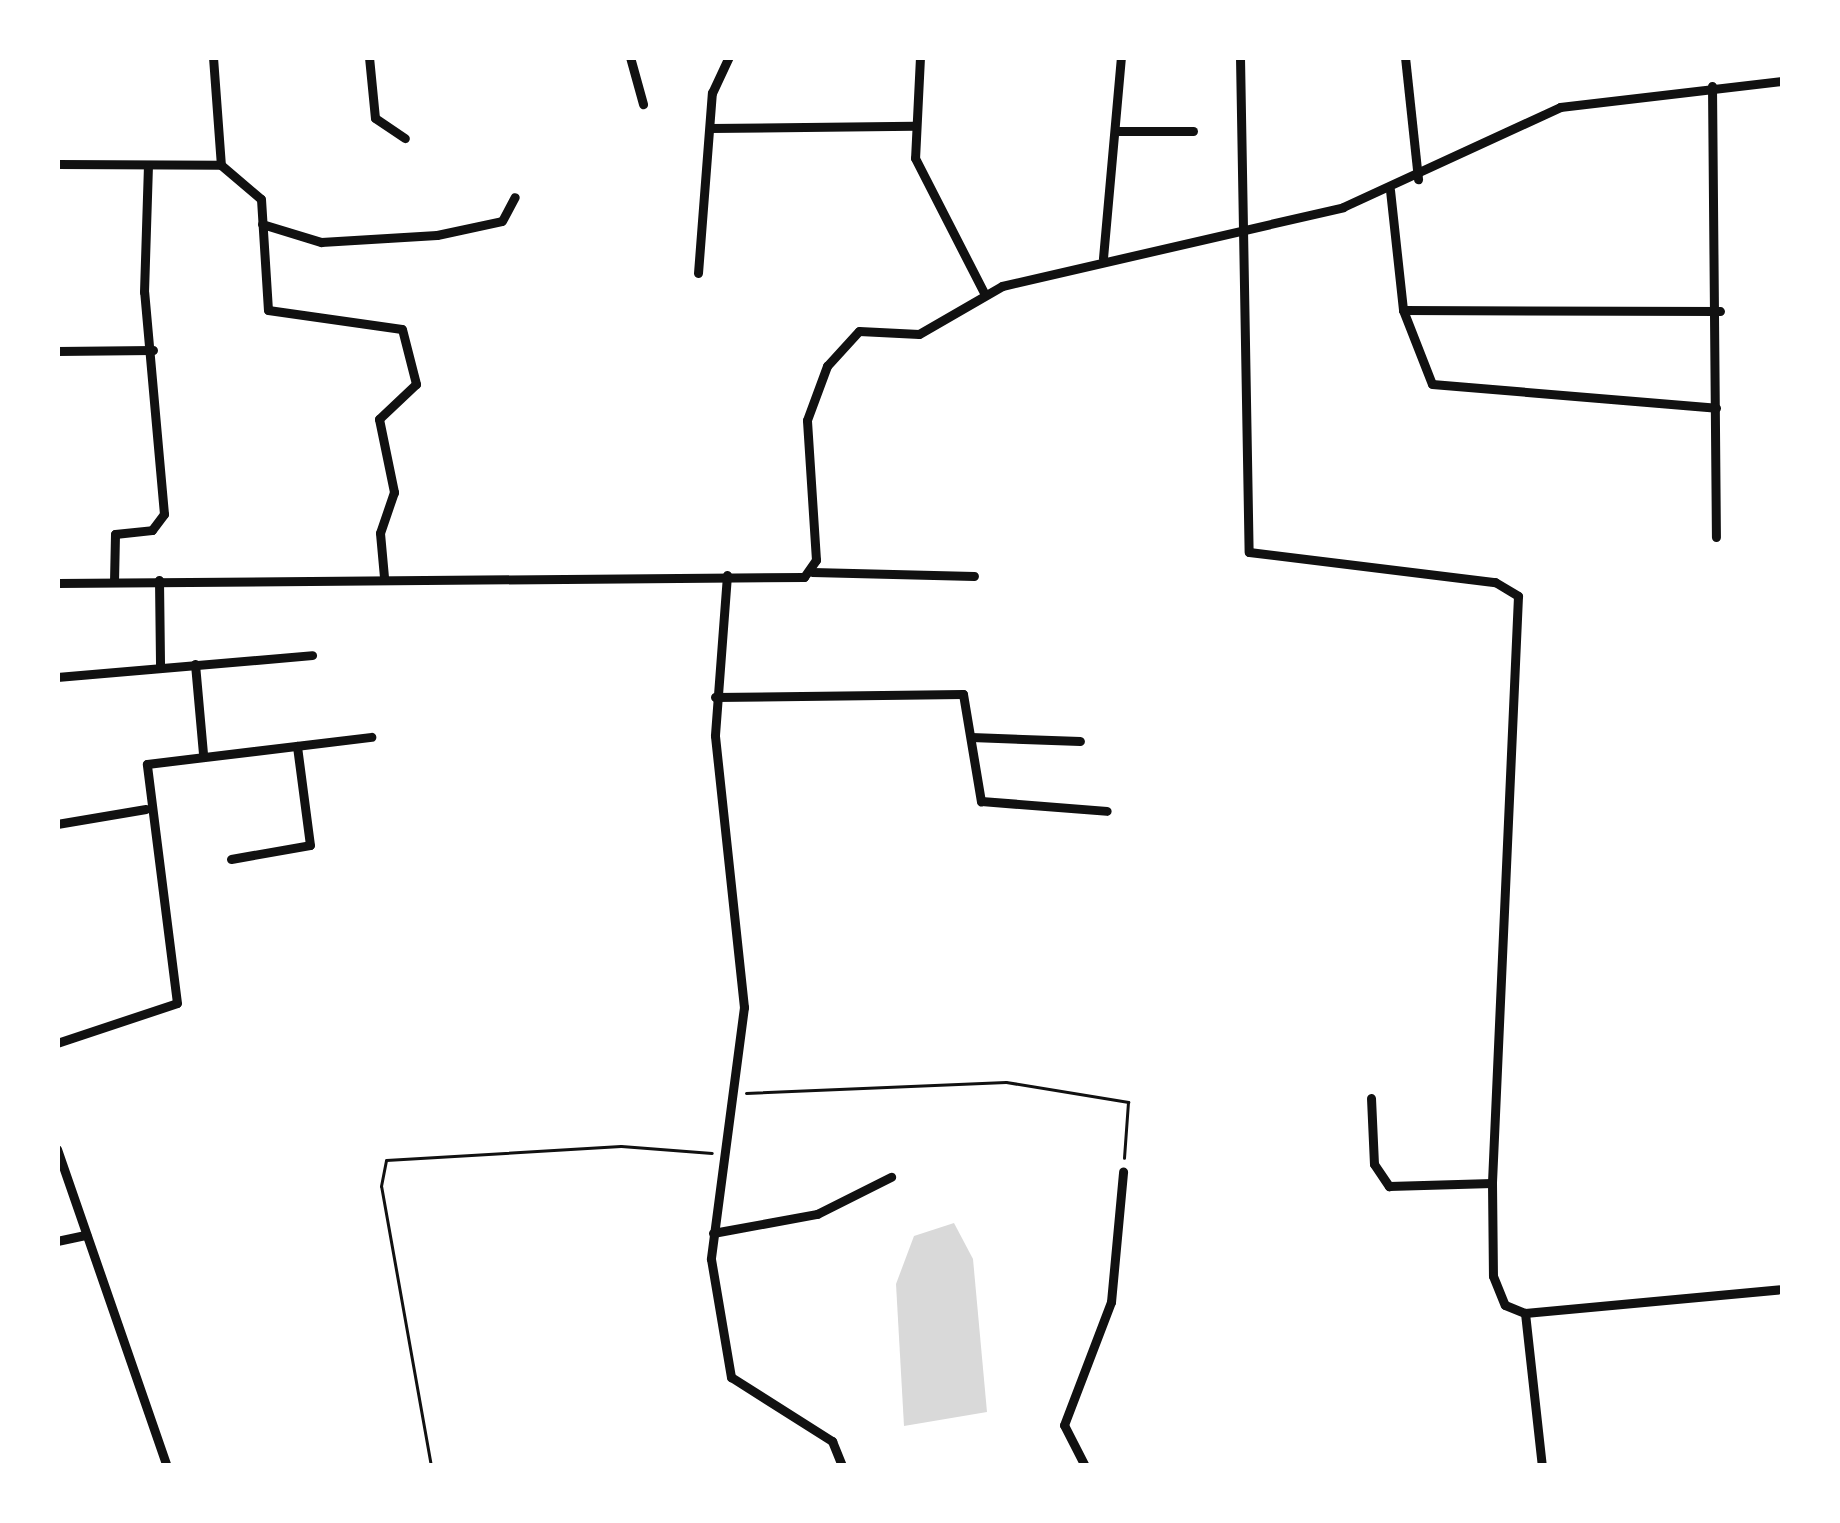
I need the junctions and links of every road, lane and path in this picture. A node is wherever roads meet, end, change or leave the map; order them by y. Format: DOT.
graph roads {
  1 [pos="213,57"];
  2 [pos="369,57"];
  3 [pos="630,57"];
  4 [pos="729,57"];
  5 [pos="920,57"];
  6 [pos="1121,57"];
  7 [pos="1240,57"];
  8 [pos="1405,57"];
  9 [pos="1783,81"];
  10 [pos="1712,86"];
  11 [pos="643,104"];
  12 [pos="914,126"];
  13 [pos="710,128"];
  14 [pos="1116,131"];
  15 [pos="1193,131"];
  16 [pos="405,138"];
  17 [pos="57,164"];
  18 [pos="221,165"];
  19 [pos="148,166"];
  20 [pos="1418,179"];
  21 [pos="1390,190"];
  22 [pos="515,197"];
  23 [pos="262,224"];
  24 [pos="1249,237"];
  25 [pos="1103,258"];
  26 [pos="698,273"];
  27 [pos="984,293"];
  28 [pos="1403,310"];
  29 [pos="1720,311"];
  30 [pos="153,350"];
  31 [pos="57,351"];
  32 [pos="1716,408"];
  33 [pos="1716,537"];
  34 [pos="812,572"];
  35 [pos="727,575"];
  36 [pos="974,576"];
  37 [pos="384,577"];
  38 [pos="159,580"];
  39 [pos="114,581"];
  40 [pos="57,583"];
  41 [pos="312,656"];
  42 [pos="195,664"];
  43 [pos="160,666"];
  44 [pos="57,677"];
  45 [pos="715,697"];
  46 [pos="371,737"];
  47 [pos="971,737"];
  48 [pos="1080,742"];
  49 [pos="297,746"];
  50 [pos="203,754"];
  51 [pos="146,809"];
  52 [pos="1107,811"];
  53 [pos="57,824"];
  54 [pos="231,859"];
  55 [pos="57,1043"];
  56 [pos="729,1096"];
  57 [pos="1371,1098"];
  58 [pos="57,1149"];
  59 [pos="718,1154"];
  60 [pos="1123,1172"];
  61 [pos="891,1177"];
  62 [pos="1492,1184"];
  63 [pos="713,1233"];
  64 [pos="86,1235"];
  65 [pos="57,1241"];
  66 [pos="1783,1289"];
  67 [pos="1525,1313"];
  68 [pos="166,1466"];
  69 [pos="431,1466"];
  70 [pos="842,1466"];
  71 [pos="1085,1466"];
  72 [pos="1542,1466"];
  1 -- 18 [label="street"];
  2 -- 16 [label="street"];
  3 -- 11 [label="street"];
  4 -- 13 [label="street"];
  5 -- 12 [label="street"];
  6 -- 14 [label="street"];
  7 -- 24 [label="street"];
  8 -- 20 [label="street"];
  9 -- 10 [label="street"];
  10 -- 20 [label="street"];
  10 -- 29 [label="street"];
  12 -- 13 [label="street"];
  12 -- 27 [label="street"];
  13 -- 26 [label="street"];
  14 -- 15 [label="street"];
  14 -- 25 [label="street"];
  17 -- 19 [label="street"];
  18 -- 19 [label="street"];
  18 -- 23 [label="street"];
  19 -- 30 [label="street"];
  20 -- 21 [label="street"];
  21 -- 24 [label="street"];
  21 -- 28 [label="street"];
  22 -- 23 [label="street"];
  23 -- 37 [label="street"];
  24 -- 25 [label="street"];
  24 -- 62 [label="street"];
  25 -- 27 [label="street"];
  27 -- 34 [label="street"];
  28 -- 29 [label="street"];
  28 -- 32 [label="street"];
  29 -- 32 [label="street"];
  30 -- 31 [label="street"];
  30 -- 39 [label="street"];
  32 -- 33 [label="street"];
  34 -- 35 [label="street"];
  34 -- 36 [label="street"];
  35 -- 37 [label="street"];
  35 -- 45 [label="street"];
  37 -- 38 [label="street"];
  38 -- 39 [label="street"];
  38 -- 43 [label="street"];
  39 -- 40 [label="street"];
  41 -- 42 [label="street"];
  42 -- 43 [label="street"];
  42 -- 50 [label="street"];
  43 -- 44 [label="street"];
  45 -- 47 [label="street"];
  45 -- 56 [label="street"];
  46 -- 49 [label="street"];
  47 -- 48 [label="street"];
  47 -- 52 [label="street"];
  49 -- 50 [label="street"];
  49 -- 54 [label="street"];
  50 -- 51 [label="street"];
  51 -- 53 [label="street"];
  51 -- 55 [label="street"];
  56 -- 59 [label="street"];
  56 -- 60 [label="path"];
  57 -- 62 [label="street"];
  58 -- 64 [label="street"];
  59 -- 63 [label="street"];
  59 -- 69 [label="path"];
  60 -- 71 [label="street"];
  61 -- 63 [label="street"];
  62 -- 67 [label="street"];
  63 -- 70 [label="street"];
  64 -- 65 [label="street"];
  64 -- 68 [label="street"];
  66 -- 67 [label="street"];
  67 -- 72 [label="street"];
}
